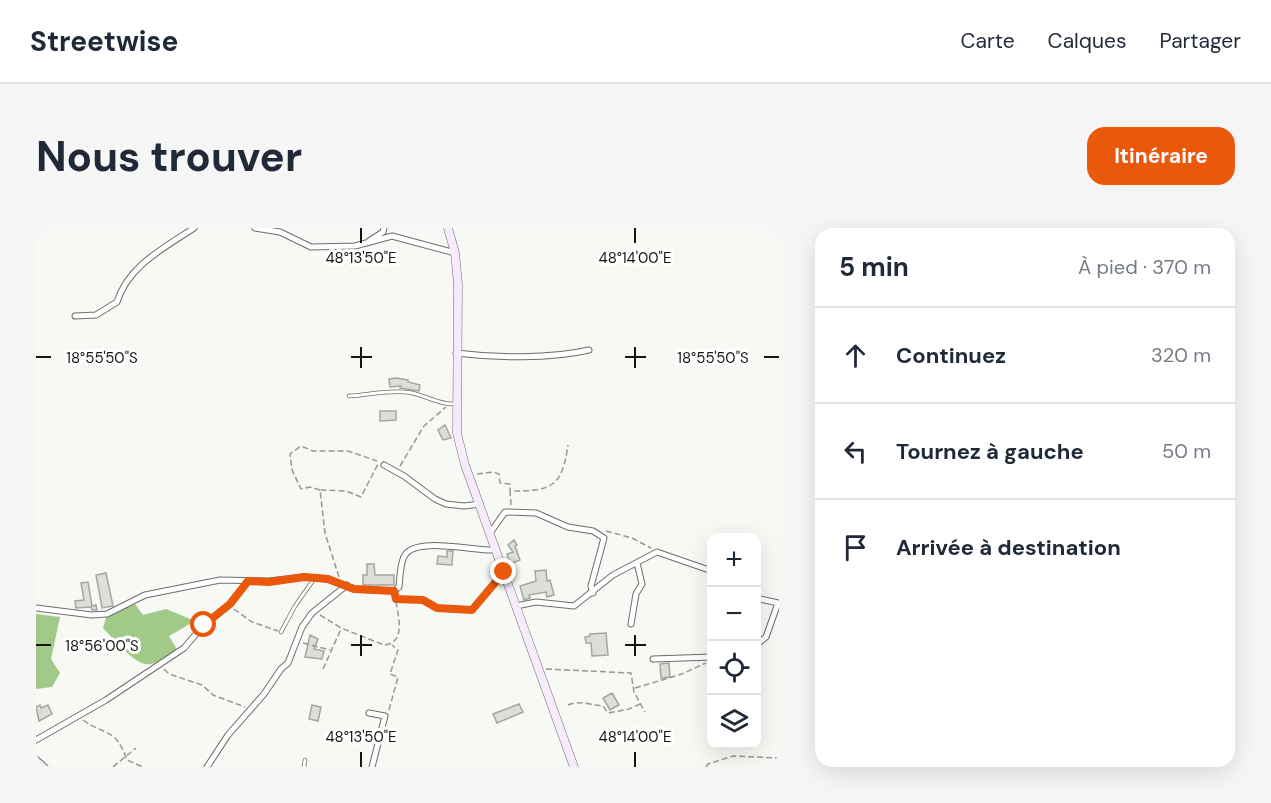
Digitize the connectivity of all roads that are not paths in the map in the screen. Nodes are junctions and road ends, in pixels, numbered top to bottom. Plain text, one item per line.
1 (194, 228) edge
2 (255, 228) edge
3 (384, 228) edge
4 (448, 228) edge
5 (365, 243) junction
6 (455, 252) junction
7 (75, 316) dead end
8 (589, 350) dead end
9 (456, 353) junction
10 (348, 396) dead end
11 (452, 404) junction
12 (384, 465) road end
13 (480, 504) junction
14 (490, 533) junction
15 (496, 550) junction
16 (637, 563) junction
17 (707, 570) edge
18 (315, 578) junction
19 (248, 581) junction
20 (344, 584) junction
21 (593, 593) junction
22 (761, 599) edge
23 (516, 606) junction
24 (36, 608) edge
25 (631, 624) dead end
26 (281, 632) dead end
27 (761, 641) edge
28 (653, 659) dead end
29 (707, 659) edge
30 (369, 713) dead end
31 (36, 740) edge
32 (36, 759) edge
33 (305, 760) dead end
34 (45, 767) edge
35 (207, 767) edge
36 (304, 767) edge
37 (372, 767) edge
38 (574, 767) edge

1 - 7 street
2 - 5 street
3 - 5 street
4 - 6 main road
5 - 6 street
6 - 9 main road
8 - 9 street
9 - 11 main road
10 - 11 lane
11 - 13 main road
12 - 13 street
13 - 14 main road
14 - 15 main road
14 - 21 street
15 - 20 street
15 - 23 main road
16 - 17 street
16 - 21 street
16 - 25 street
18 - 19 street
18 - 20 street
18 - 26 lane
19 - 24 street
19 - 31 street
20 - 35 street
21 - 23 street
22 - 27 street
23 - 38 main road
28 - 29 street
30 - 37 street
32 - 34 street
33 - 36 lane

